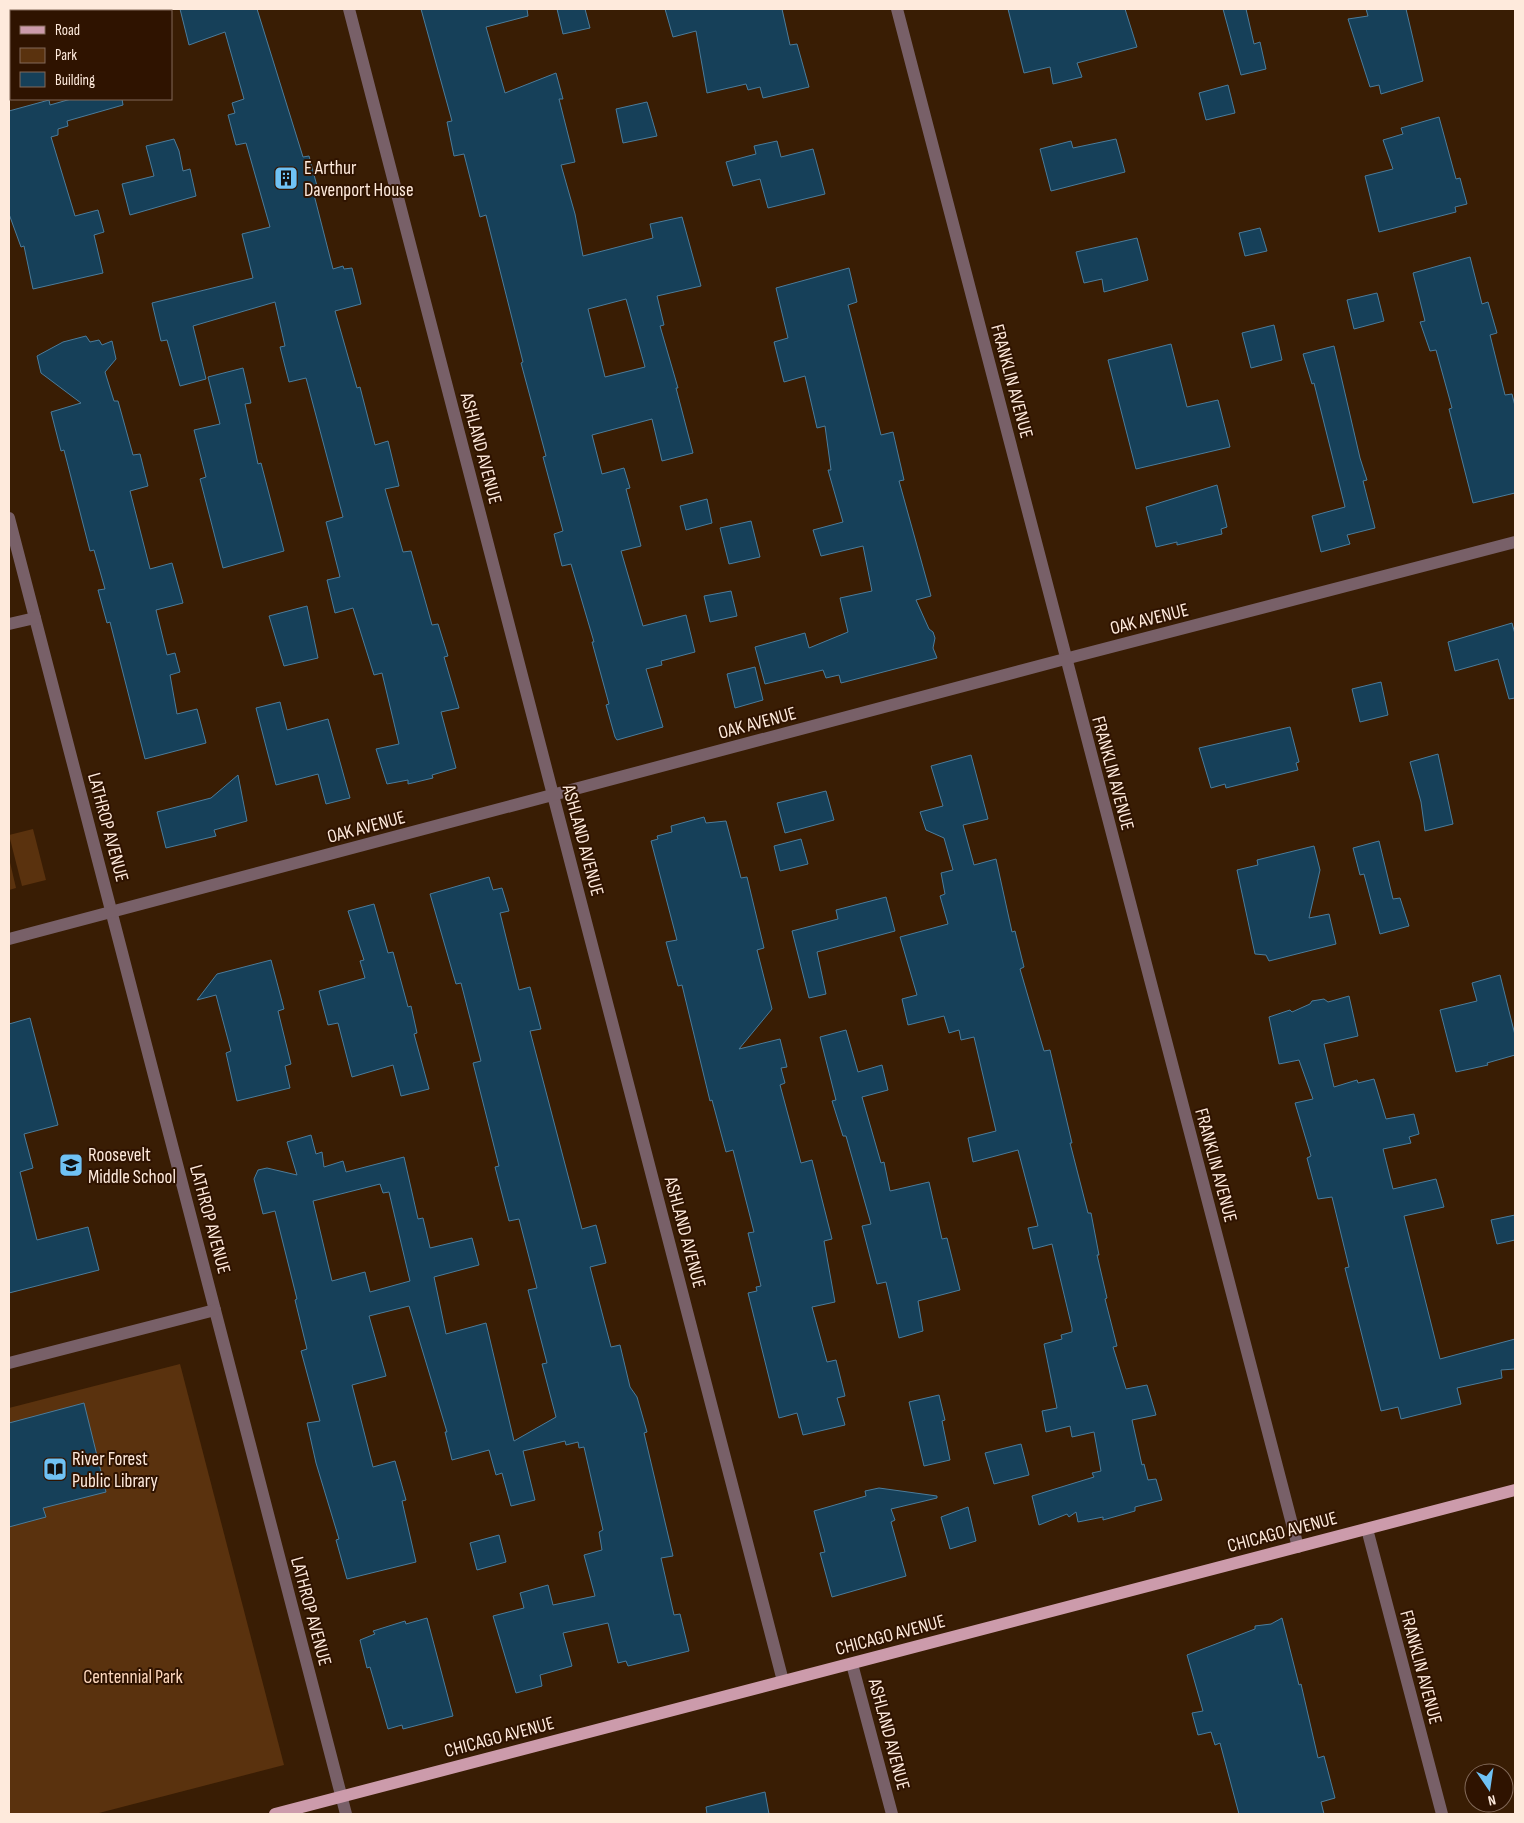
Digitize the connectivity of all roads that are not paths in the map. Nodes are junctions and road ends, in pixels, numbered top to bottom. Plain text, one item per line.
1 (348, 9) edge
2 (897, 9) edge
3 (9, 518) edge
4 (1515, 542) edge
5 (35, 618) junction
6 (9, 624) edge
7 (1065, 658) junction
8 (553, 796) junction
9 (111, 912) junction
10 (9, 939) edge
11 (215, 1310) junction
12 (9, 1363) edge
13 (1515, 1490) edge
14 (1367, 1529) junction
15 (1298, 1547) junction
16 (852, 1664) junction
17 (783, 1681) junction
18 (341, 1797) junction
19 (275, 1814) edge
20 (346, 1814) edge
21 (892, 1814) edge
22 (1442, 1814) edge

1 - 8 street, ASHLAND AVENUE
2 - 7 street, FRANKLIN AVENUE
3 - 5 street, LATHROP AVENUE
4 - 7 street, OAK AVENUE
5 - 6 street
5 - 9 street, LATHROP AVENUE
7 - 8 street, OAK AVENUE
7 - 15 street, FRANKLIN AVENUE
8 - 9 street, OAK AVENUE
8 - 17 street, ASHLAND AVENUE
9 - 10 street, OAK AVENUE
9 - 11 street, LATHROP AVENUE
11 - 12 street
11 - 18 street, LATHROP AVENUE
13 - 14 main road, CHICAGO AVENUE
14 - 15 main road, CHICAGO AVENUE
14 - 22 street, FRANKLIN AVENUE
15 - 16 main road, CHICAGO AVENUE
16 - 17 main road, CHICAGO AVENUE
16 - 21 street, ASHLAND AVENUE
17 - 18 main road, CHICAGO AVENUE
18 - 19 main road, CHICAGO AVENUE
18 - 20 street, LATHROP AVENUE

